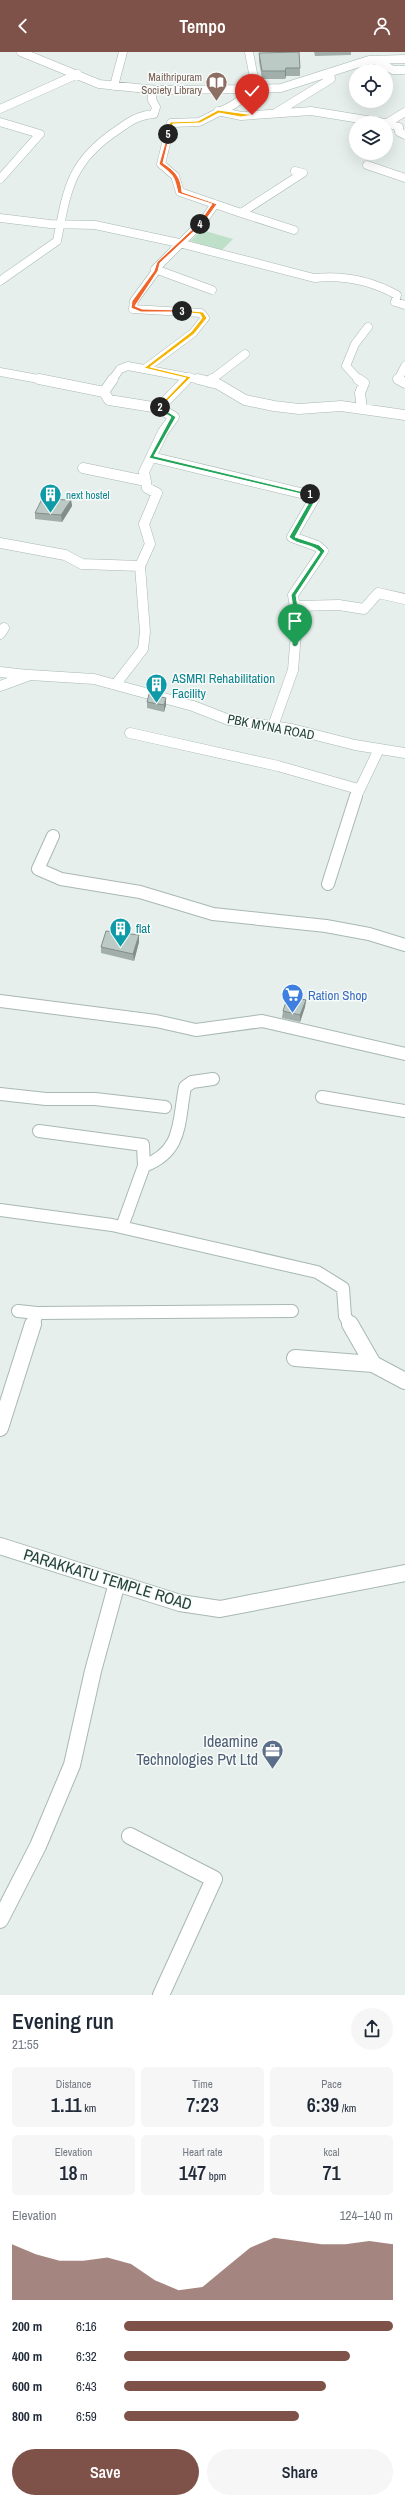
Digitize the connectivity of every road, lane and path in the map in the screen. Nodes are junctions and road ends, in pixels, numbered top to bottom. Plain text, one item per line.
1 (21, 52) edge
2 (123, 52) edge
3 (249, 52) edge
4 (368, 52) edge
5 (405, 59) edge
6 (371, 60) junction
7 (405, 70) edge
8 (330, 73) junction
9 (78, 74) junction
10 (114, 86) junction
11 (256, 89) junction
12 (152, 90) junction
13 (0, 109) edge
14 (218, 111) junction
15 (405, 112) edge
16 (273, 114) junction
17 (349, 117) edge
18 (393, 119) edge
19 (0, 122) edge
20 (393, 125) edge
21 (405, 135) edge
22 (367, 165) dead end
23 (295, 170) dead end
24 (1, 178) edge
25 (405, 178) edge
26 (215, 204) junction
27 (241, 213) junction
28 (0, 218) edge
29 (62, 225) junction
30 (294, 230) dead end
31 (179, 243) junction
32 (156, 271) junction
33 (1, 279) edge
34 (13, 280) dead end
35 (212, 290) dead end
36 (405, 305) edge
37 (368, 326) dead end
38 (245, 354) dead end
39 (405, 366) edge
40 (146, 368) junction
41 (0, 372) edge
42 (189, 377) junction
43 (208, 382) junction
44 (405, 383) edge
45 (104, 392) junction
46 (159, 408) junction
47 (362, 409) junction
48 (405, 415) edge
49 (151, 457) junction
50 (83, 468) dead end
51 (146, 480) junction
52 (0, 543) edge
53 (140, 566) junction
54 (405, 599) edge
55 (295, 606) junction
56 (0, 672) edge
57 (30, 675) junction
58 (116, 684) junction
59 (0, 686) edge
60 (273, 726) junction
61 (130, 733) dead end
62 (379, 749) junction
63 (405, 753) edge
64 (358, 790) junction
65 (54, 836) dead end
66 (328, 884) dead end
67 (405, 945) edge
68 (0, 1001) edge
69 (405, 1054) edge
70 (213, 1079) dead end
71 (0, 1094) edge
72 (322, 1097) dead end
73 (165, 1107) dead end
74 (405, 1111) edge
75 (39, 1130) dead end
76 (144, 1166) junction
77 (0, 1210) edge
78 (122, 1227) junction
79 (18, 1311) dead end
80 (292, 1312) dead end
81 (37, 1313) junction
82 (295, 1358) dead end
83 (373, 1364) junction
84 (405, 1381) edge
85 (0, 1428) edge
86 (0, 1546) edge
87 (405, 1572) edge
88 (117, 1583) junction
89 (130, 1836) dead end
90 (0, 1920) edge
91 (161, 1995) edge

1 - 9 street
2 - 10 street
3 - 11 street
4 - 6 street
5 - 6 street
6 - 7 street
6 - 8 street
8 - 11 street
8 - 16 street
9 - 10 street
9 - 13 street
10 - 12 street
11 - 12 street
11 - 14 street
12 - 29 street
14 - 16 street
14 - 26 street
15 - 18 street
16 - 17 street
19 - 24 street
20 - 21 street
22 - 25 street
23 - 27 street
26 - 27 street
26 - 31 street
27 - 30 street
28 - 29 street
29 - 31 street
29 - 33 street
31 - 32 street
31 - 36 street
32 - 35 street
32 - 40 street
33 - 34 street
37 - 47 street
38 - 43 street
39 - 44 street
40 - 42 street
40 - 45 street
41 - 45 street
42 - 43 street
42 - 46 street
43 - 47 street
45 - 46 street
46 - 49 street
47 - 48 street
49 - 51 street
49 - 55 street
50 - 51 street
51 - 53 street
52 - 53 street
53 - 58 street
54 - 55 street
55 - 60 street
56 - 57 street
57 - 58 street, PBK MYNA ROAD
57 - 59 street, PBK MYNA ROAD
58 - 60 street, PBK MYNA ROAD
60 - 62 street, PBK MYNA ROAD
61 - 64 street
62 - 63 street, PBK MYNA ROAD
62 - 64 street
64 - 66 street
65 - 67 street
68 - 69 street
70 - 76 street
71 - 73 street
72 - 74 street
75 - 76 street
76 - 78 street
77 - 78 street
78 - 83 street
79 - 81 street
80 - 81 street
81 - 85 street
82 - 83 street
83 - 84 street
86 - 88 street, PARAKKATU TEMPLE ROAD
87 - 88 street, PARAKKATU TEMPLE ROAD
88 - 90 street
89 - 91 street

